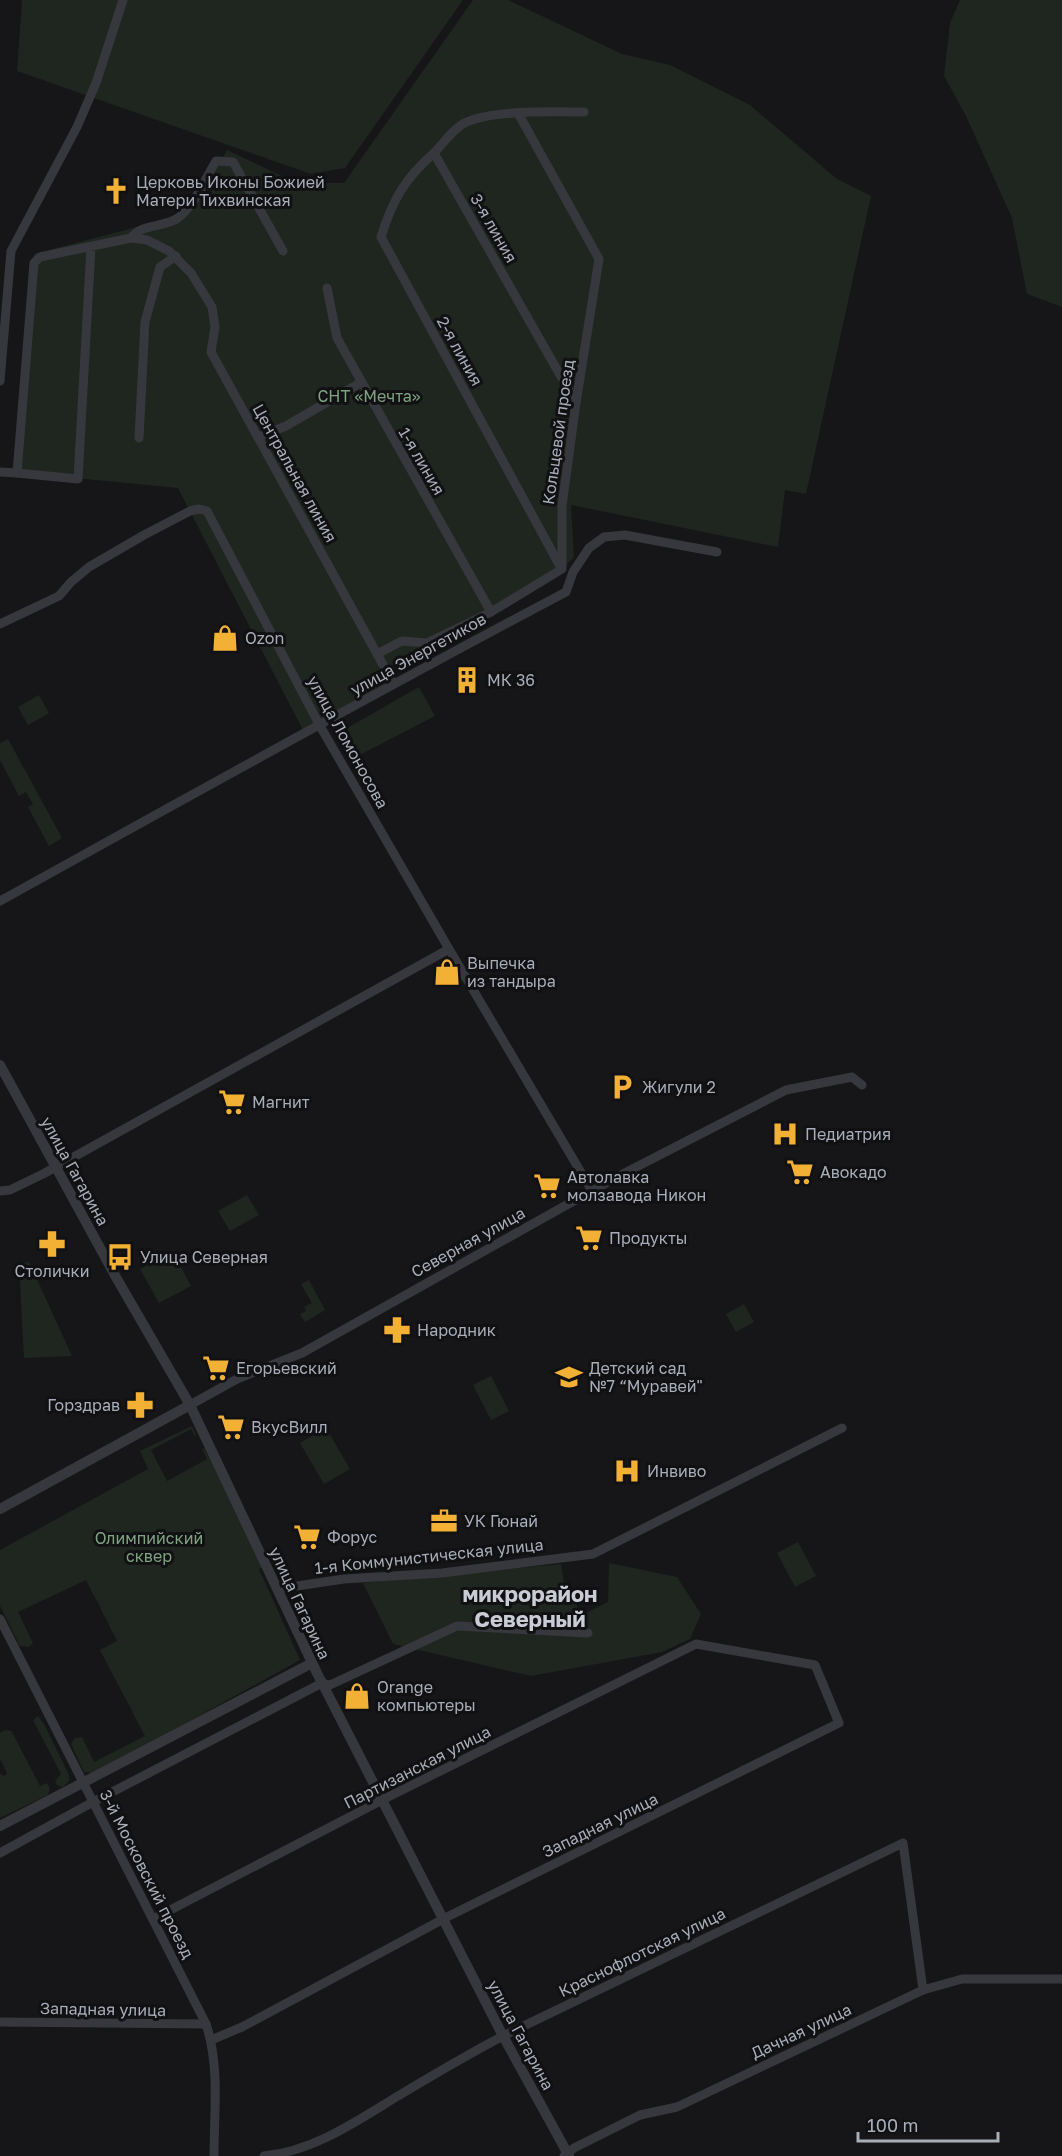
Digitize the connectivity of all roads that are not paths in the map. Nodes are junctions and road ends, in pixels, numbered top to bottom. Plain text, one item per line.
1 (123, 0) edge
2 (584, 112) dead end
3 (518, 113) junction
4 (434, 153) junction
5 (131, 238) junction
6 (91, 247) junction
7 (283, 251) dead end
8 (176, 256) junction
9 (327, 288) dead end
10 (0, 381) edge
11 (360, 383) junction
12 (576, 403) junction
13 (258, 437) junction
14 (139, 438) dead end
15 (0, 472) edge
16 (17, 473) junction
17 (717, 552) dead end
18 (562, 569) junction
19 (491, 612) junction
20 (0, 624) edge
21 (377, 654) junction
22 (393, 683) junction
23 (321, 726) junction
24 (0, 902) edge
25 (449, 949) junction
26 (0, 1065) edge
27 (862, 1085) dead end
28 (56, 1167) junction
29 (0, 1191) edge
30 (592, 1191) junction
31 (190, 1405) junction
32 (842, 1428) dead end
33 (0, 1509) edge
34 (277, 1588) junction
35 (0, 1619) edge
36 (588, 1633) dead end
37 (696, 1644) joint
38 (312, 1663) junction
39 (322, 1683) junction
40 (84, 1783) junction
41 (382, 1800) junction
42 (93, 1802) junction
43 (0, 1826) edge
44 (0, 1853) edge
45 (153, 1919) junction
46 (443, 1920) junction
47 (1062, 1979) edge
48 (923, 1990) junction
49 (0, 2022) edge
50 (206, 2024) junction
51 (503, 2036) junction
52 (211, 2040) junction
53 (567, 2155) edge
54 (214, 2156) edge
55 (264, 2156) edge

1 - 10 street
2 - 3 street
3 - 4 street
3 - 12 street, Кольцевой проезд
4 - 12 street, 3-я линия
4 - 18 street, 2-я линия
5 - 6 street
5 - 7 street
5 - 8 street, Центральная линия
6 - 16 street
6 - 16 street
8 - 13 street, Центральная линия
8 - 14 street
9 - 11 street, 1-я линия
11 - 13 street
11 - 19 street, 1-я линия
12 - 18 street, Кольцевой проезд
13 - 21 street, Центральная линия
15 - 16 street
17 - 22 street, улица Энергетиков
18 - 19 street
19 - 21 street
20 - 23 street, улица Ломоносова
21 - 22 street, Центральная линия
22 - 23 street, улица Энергетиков
23 - 24 street, улица Энергетиков
23 - 25 street, улица Ломоносова
25 - 28 street
25 - 30 street, улица Ломоносова
26 - 28 street, улица Гагарина
27 - 30 street, Северная улица
28 - 29 street
28 - 31 street, улица Гагарина
30 - 31 street, Северная улица
31 - 33 street
31 - 34 street, улица Гагарина
32 - 34 street, 1-я Коммунистическая улица
34 - 38 street, улица Гагарина
35 - 40 street, 3-й Московский проезд
36 - 39 street
37 - 41 street, Партизанская улица
37 - 46 street, Западная улица
38 - 39 street, улица Гагарина
38 - 40 street
39 - 41 street, улица Гагарина
39 - 42 street
40 - 42 street, 3-й Московский проезд
40 - 43 street
41 - 45 street, Партизанская улица
41 - 46 street, улица Гагарина
42 - 44 street
42 - 45 street, 3-й Московский проезд
45 - 50 street, 3-й Московский проезд
46 - 51 street, улица Гагарина
46 - 52 street, Западная улица
47 - 48 street, Дачная улица
48 - 51 street, Краснофлотская улица
48 - 53 street, Дачная улица
49 - 50 street, Западная улица
50 - 52 street, 3-й Московский проезд
51 - 53 street, улица Гагарина
51 - 55 street, Краснофлотская улица
52 - 54 street, 3-й Московский проезд

